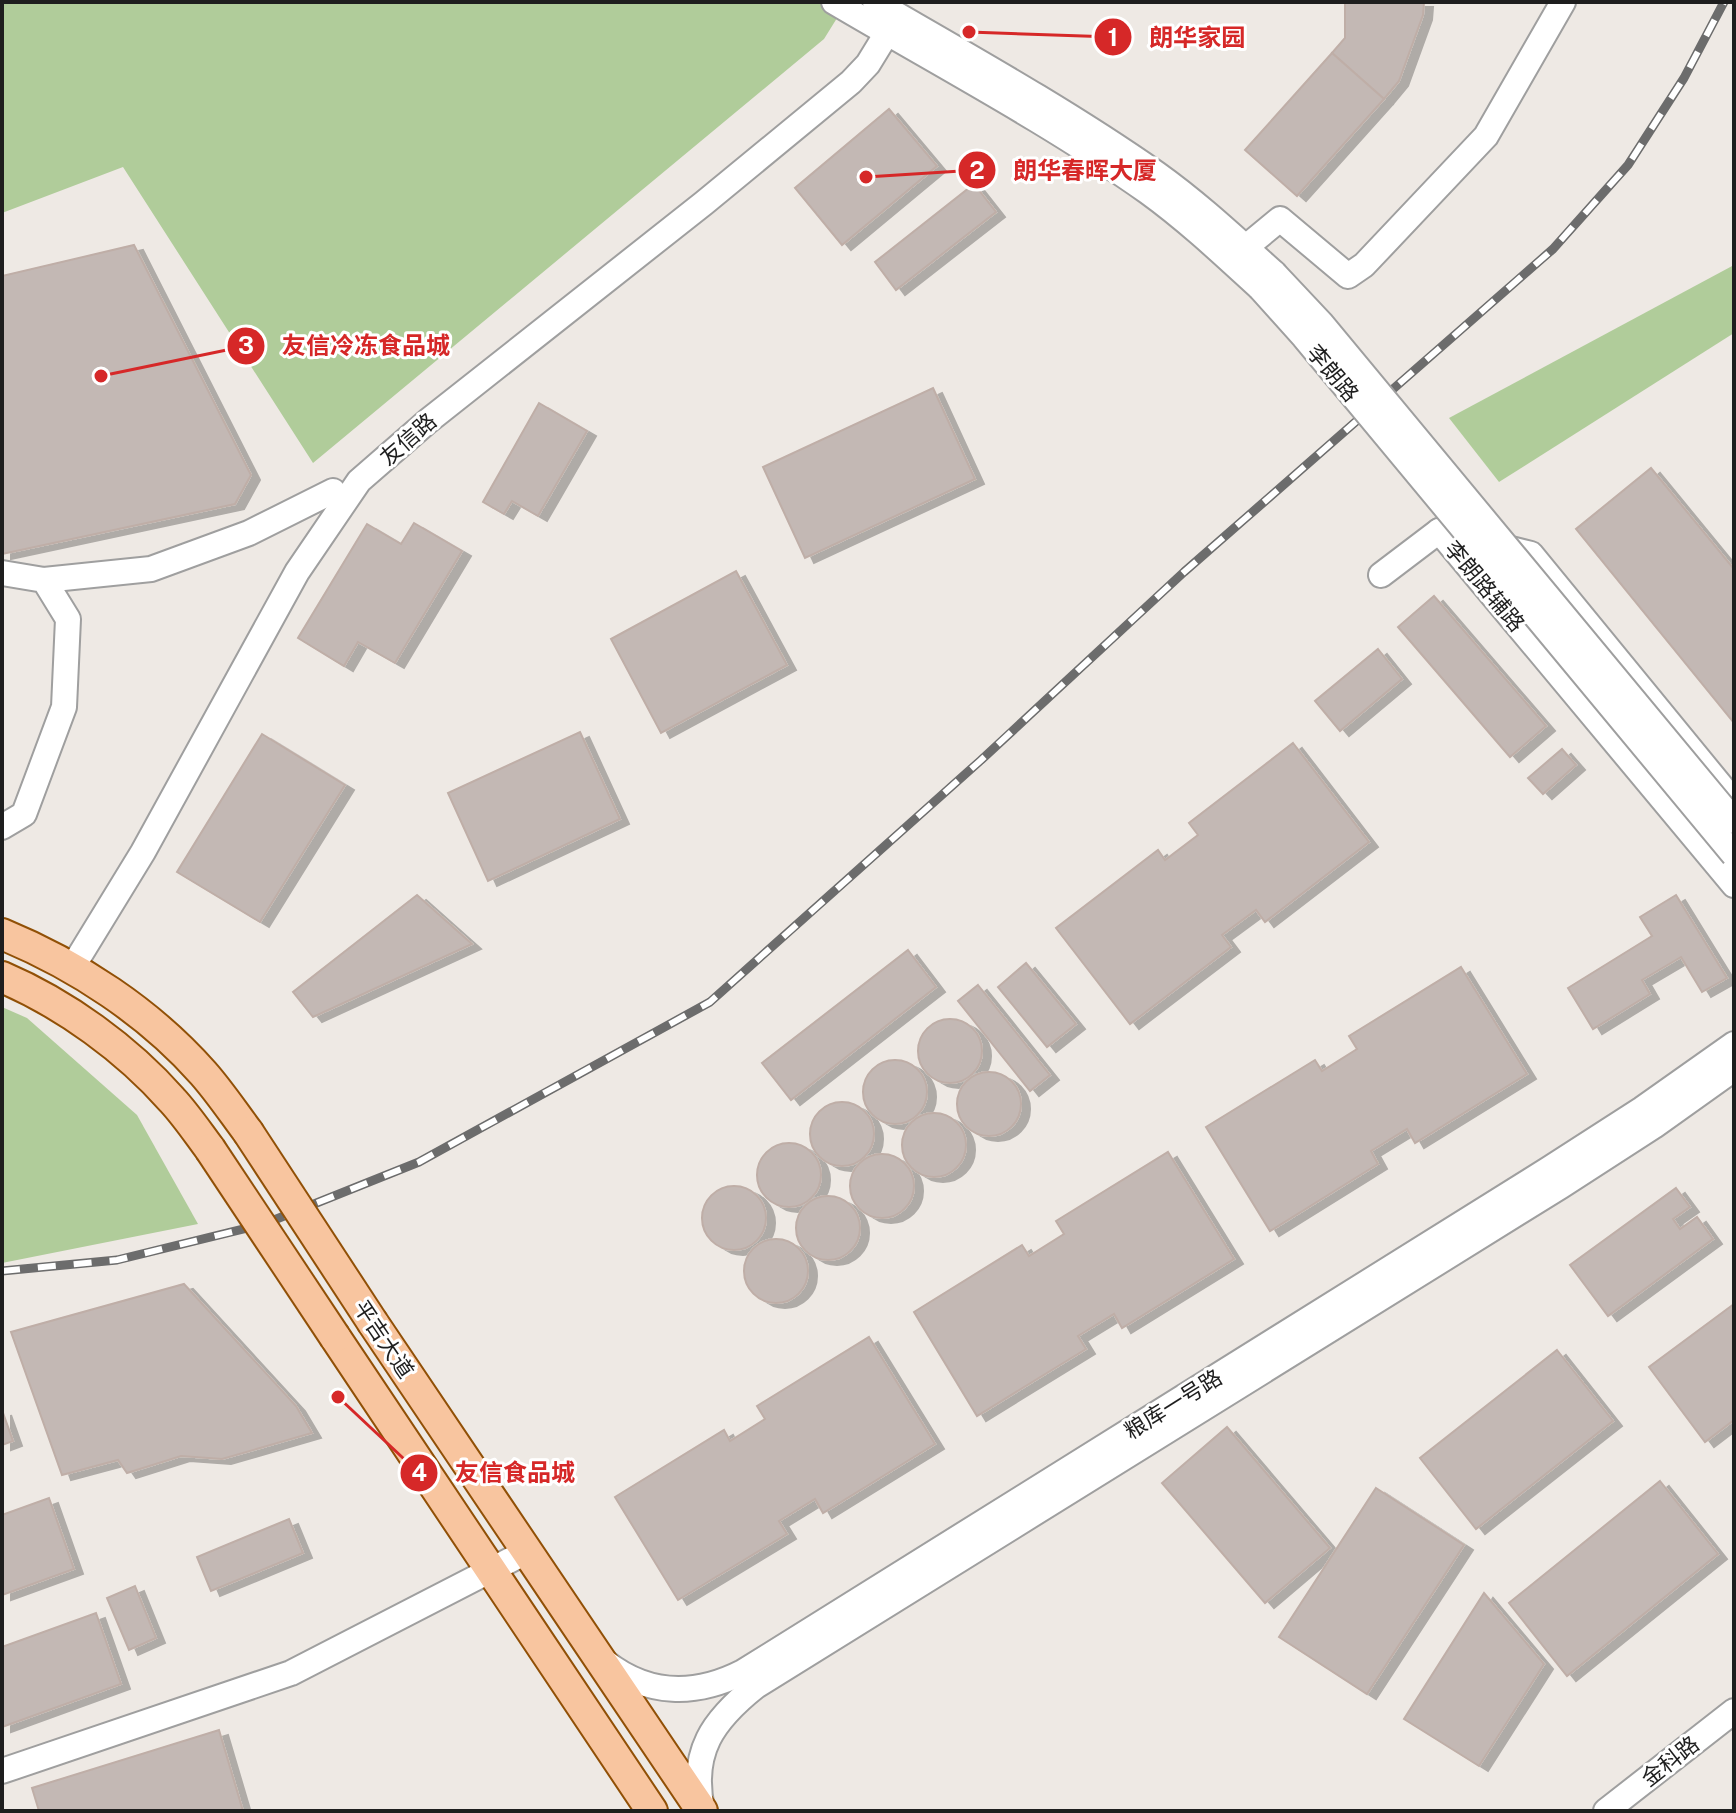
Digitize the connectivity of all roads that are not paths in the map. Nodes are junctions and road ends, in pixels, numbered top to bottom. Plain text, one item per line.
1 (834, 2) edge
2 (1563, 2) edge
3 (879, 13) edge
4 (1246, 247) junction
5 (1267, 280) junction
6 (333, 491) junction
7 (1439, 531) junction
8 (2, 573) edge
9 (1381, 575) dead end
10 (44, 580) junction
11 (1734, 802) edge
12 (1734, 821) edge
13 (2, 827) edge
14 (1734, 855) edge
15 (1734, 885) edge
16 (2, 934) edge
17 (65, 964) junction
18 (2, 977) edge
19 (1734, 1044) edge
20 (1734, 1069) edge
21 (526, 1552) junction
22 (492, 1571) junction
23 (597, 1655) junction
24 (1734, 1711) edge
25 (2, 1771) edge
26 (640, 1807) edge
27 (702, 1811) edge
28 (1606, 1811) edge

1 - 3 street, 李朗路
2 - 4 street
3 - 4 street, 李朗路
3 - 5 street, 李朗路
3 - 6 street, 友信路
3 - 17 street, 友信路
4 - 5 street, 李朗路
5 - 12 street, 李朗路, bridge
5 - 14 street, 李朗路, bridge
6 - 10 street
6 - 17 street, 友信路
7 - 9 street
7 - 11 street, 李朗路辅路
7 - 15 street, 李朗路辅路
8 - 10 street
10 - 13 street
16 - 17 main road, 平吉大道
17 - 21 main road, 平吉大道, bridge
18 - 22 main road, 平吉大道, bridge
19 - 23 street, 粮库一号路
20 - 27 street, 粮库一号路
21 - 22 street
21 - 23 main road, 平吉大道
22 - 25 street
22 - 26 main road, 平吉大道
23 - 27 main road, 平吉大道
24 - 28 street, 金科路

